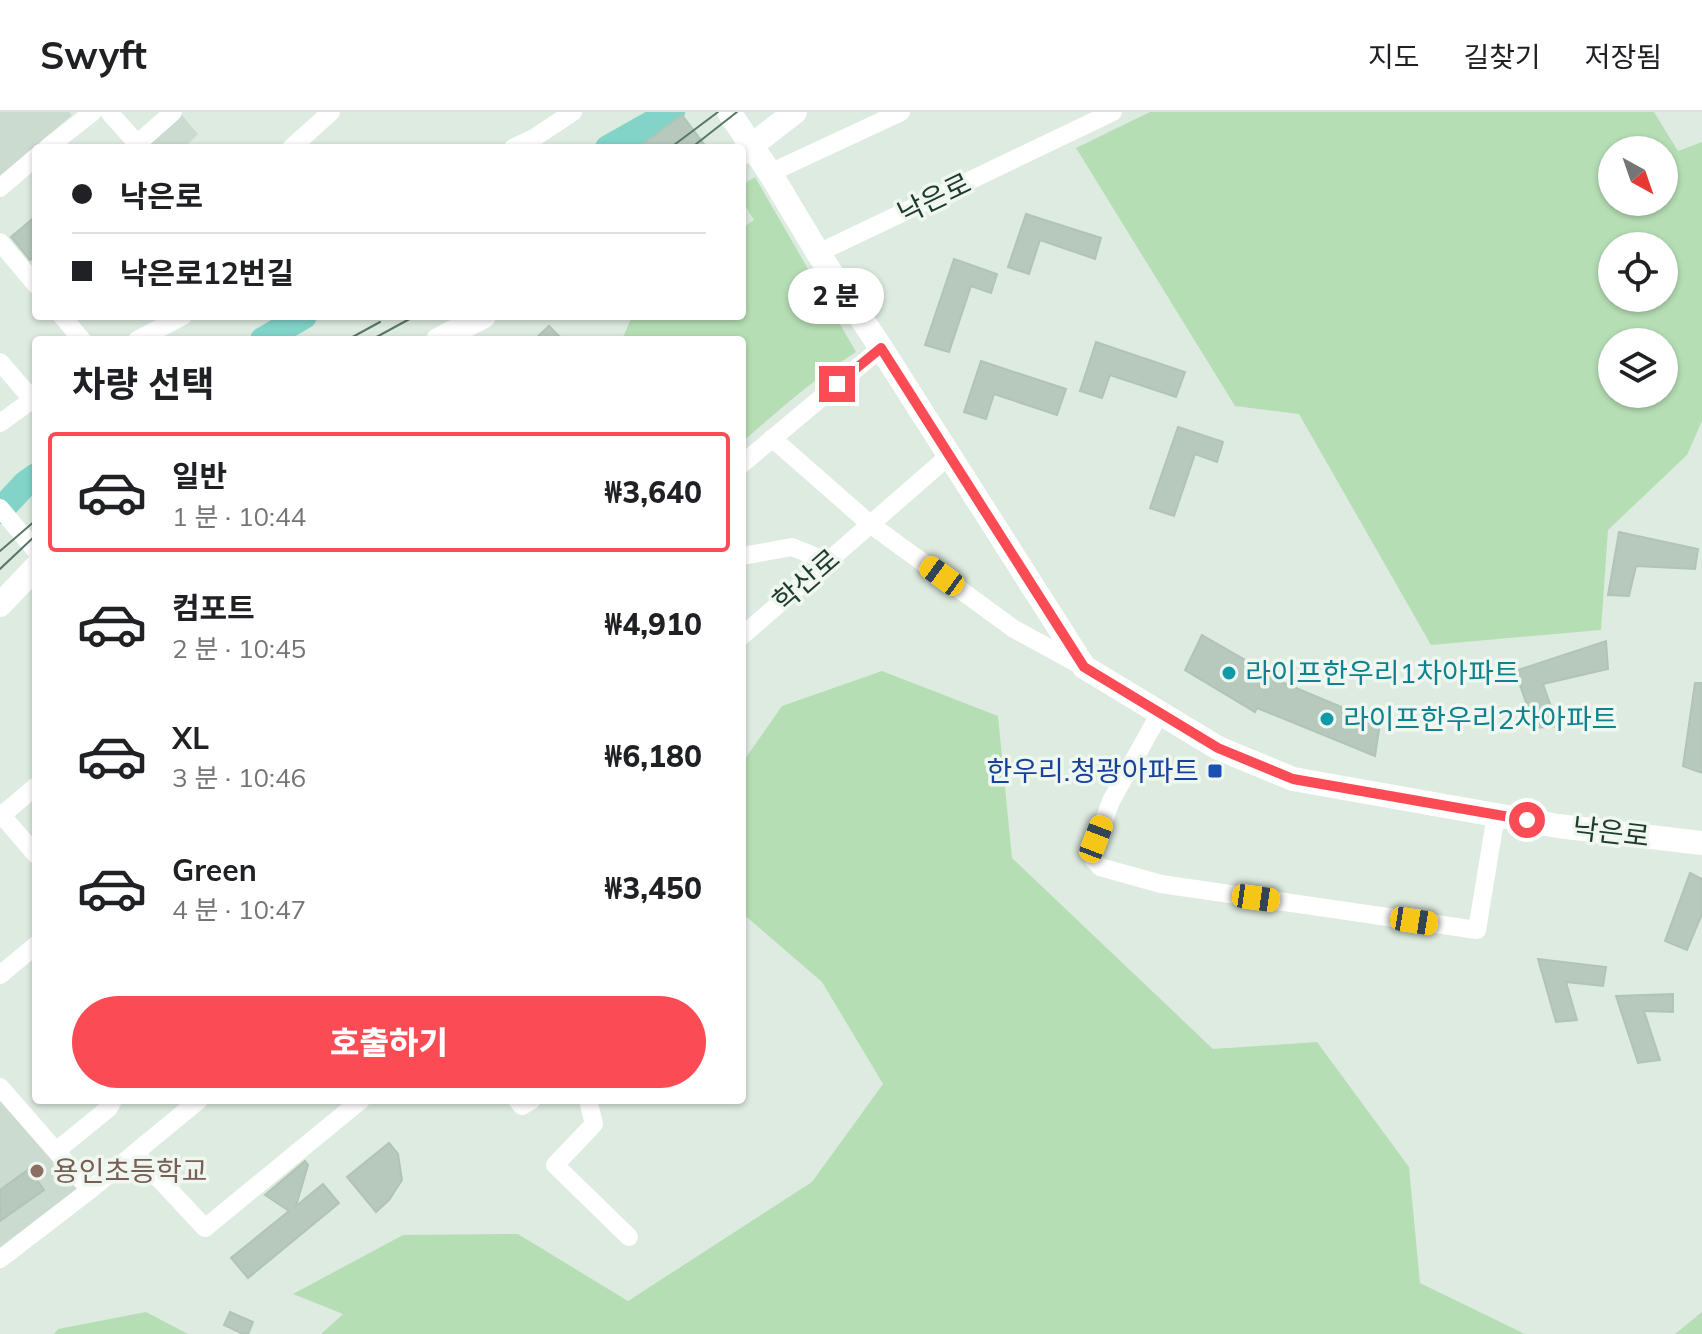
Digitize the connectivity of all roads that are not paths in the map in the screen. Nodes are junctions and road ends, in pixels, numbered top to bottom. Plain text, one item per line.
1 (93, 112) edge
2 (109, 112) edge
3 (173, 112) edge
4 (331, 112) edge
5 (573, 112) edge
6 (729, 112) edge
7 (795, 112) edge
8 (901, 112) edge
9 (1113, 112) edge
10 (52, 144) edge
11 (137, 144) edge
12 (141, 144) edge
13 (295, 144) edge
14 (521, 144) edge
15 (745, 144) edge
16 (747, 149) edge
17 (32, 160) edge
18 (770, 173) junction
19 (0, 188) edge
20 (0, 242) edge
21 (818, 253) junction
22 (32, 280) edge
23 (65, 320) edge
24 (173, 320) edge
25 (476, 320) edge
26 (79, 336) edge
27 (144, 336) edge
28 (446, 336) edge
29 (881, 348) junction
30 (0, 362) edge
31 (32, 396) edge
32 (32, 399) edge
33 (0, 423) edge
34 (772, 438) junction
35 (950, 455) junction
36 (746, 461) edge
37 (0, 508) edge
38 (870, 524) junction
39 (32, 546) edge
40 (746, 555) edge
41 (827, 561) junction
42 (32, 571) edge
43 (0, 605) edge
44 (746, 632) edge
45 (1084, 667) junction
46 (1160, 713) junction
47 (32, 789) edge
48 (1, 815) edge
49 (1496, 815) junction
50 (1702, 843) edge
51 (32, 850) edge
52 (32, 948) edge
53 (0, 975) edge
54 (0, 1087) edge
55 (111, 1104) edge
56 (194, 1104) edge
57 (356, 1104) edge
58 (589, 1104) edge
59 (56, 1151) junction
60 (135, 1153) junction
61 (90, 1190) junction
62 (629, 1237) dead end
63 (0, 1259) edge

1 - 10 street
2 - 11 street
3 - 12 street
4 - 13 street
5 - 14 street
6 - 15 main road, 낙은로
7 - 16 main road
8 - 18 street
9 - 21 street, 낙은로
16 - 18 main road, 낙은로
17 - 19 street
18 - 21 main road, 낙은로
20 - 22 street
21 - 29 main road, 낙은로
23 - 26 street
24 - 27 street
25 - 28 main road
29 - 34 street
29 - 35 main road, 낙은로
30 - 31 street
32 - 33 street
34 - 36 street
34 - 38 street
35 - 38 street, 학산로
35 - 45 main road, 낙은로
37 - 39 street
38 - 41 street, 학산로
38 - 45 street
40 - 41 street
41 - 44 street, 학산로
42 - 43 main road
45 - 46 main road, 낙은로
46 - 49 main road, 낙은로
46 - 49 street
47 - 48 street
48 - 51 street
49 - 50 main road, 낙은로
52 - 53 street
54 - 59 street
55 - 59 street
56 - 60 street
57 - 60 street
58 - 62 street
59 - 61 street
60 - 61 street
61 - 63 street

